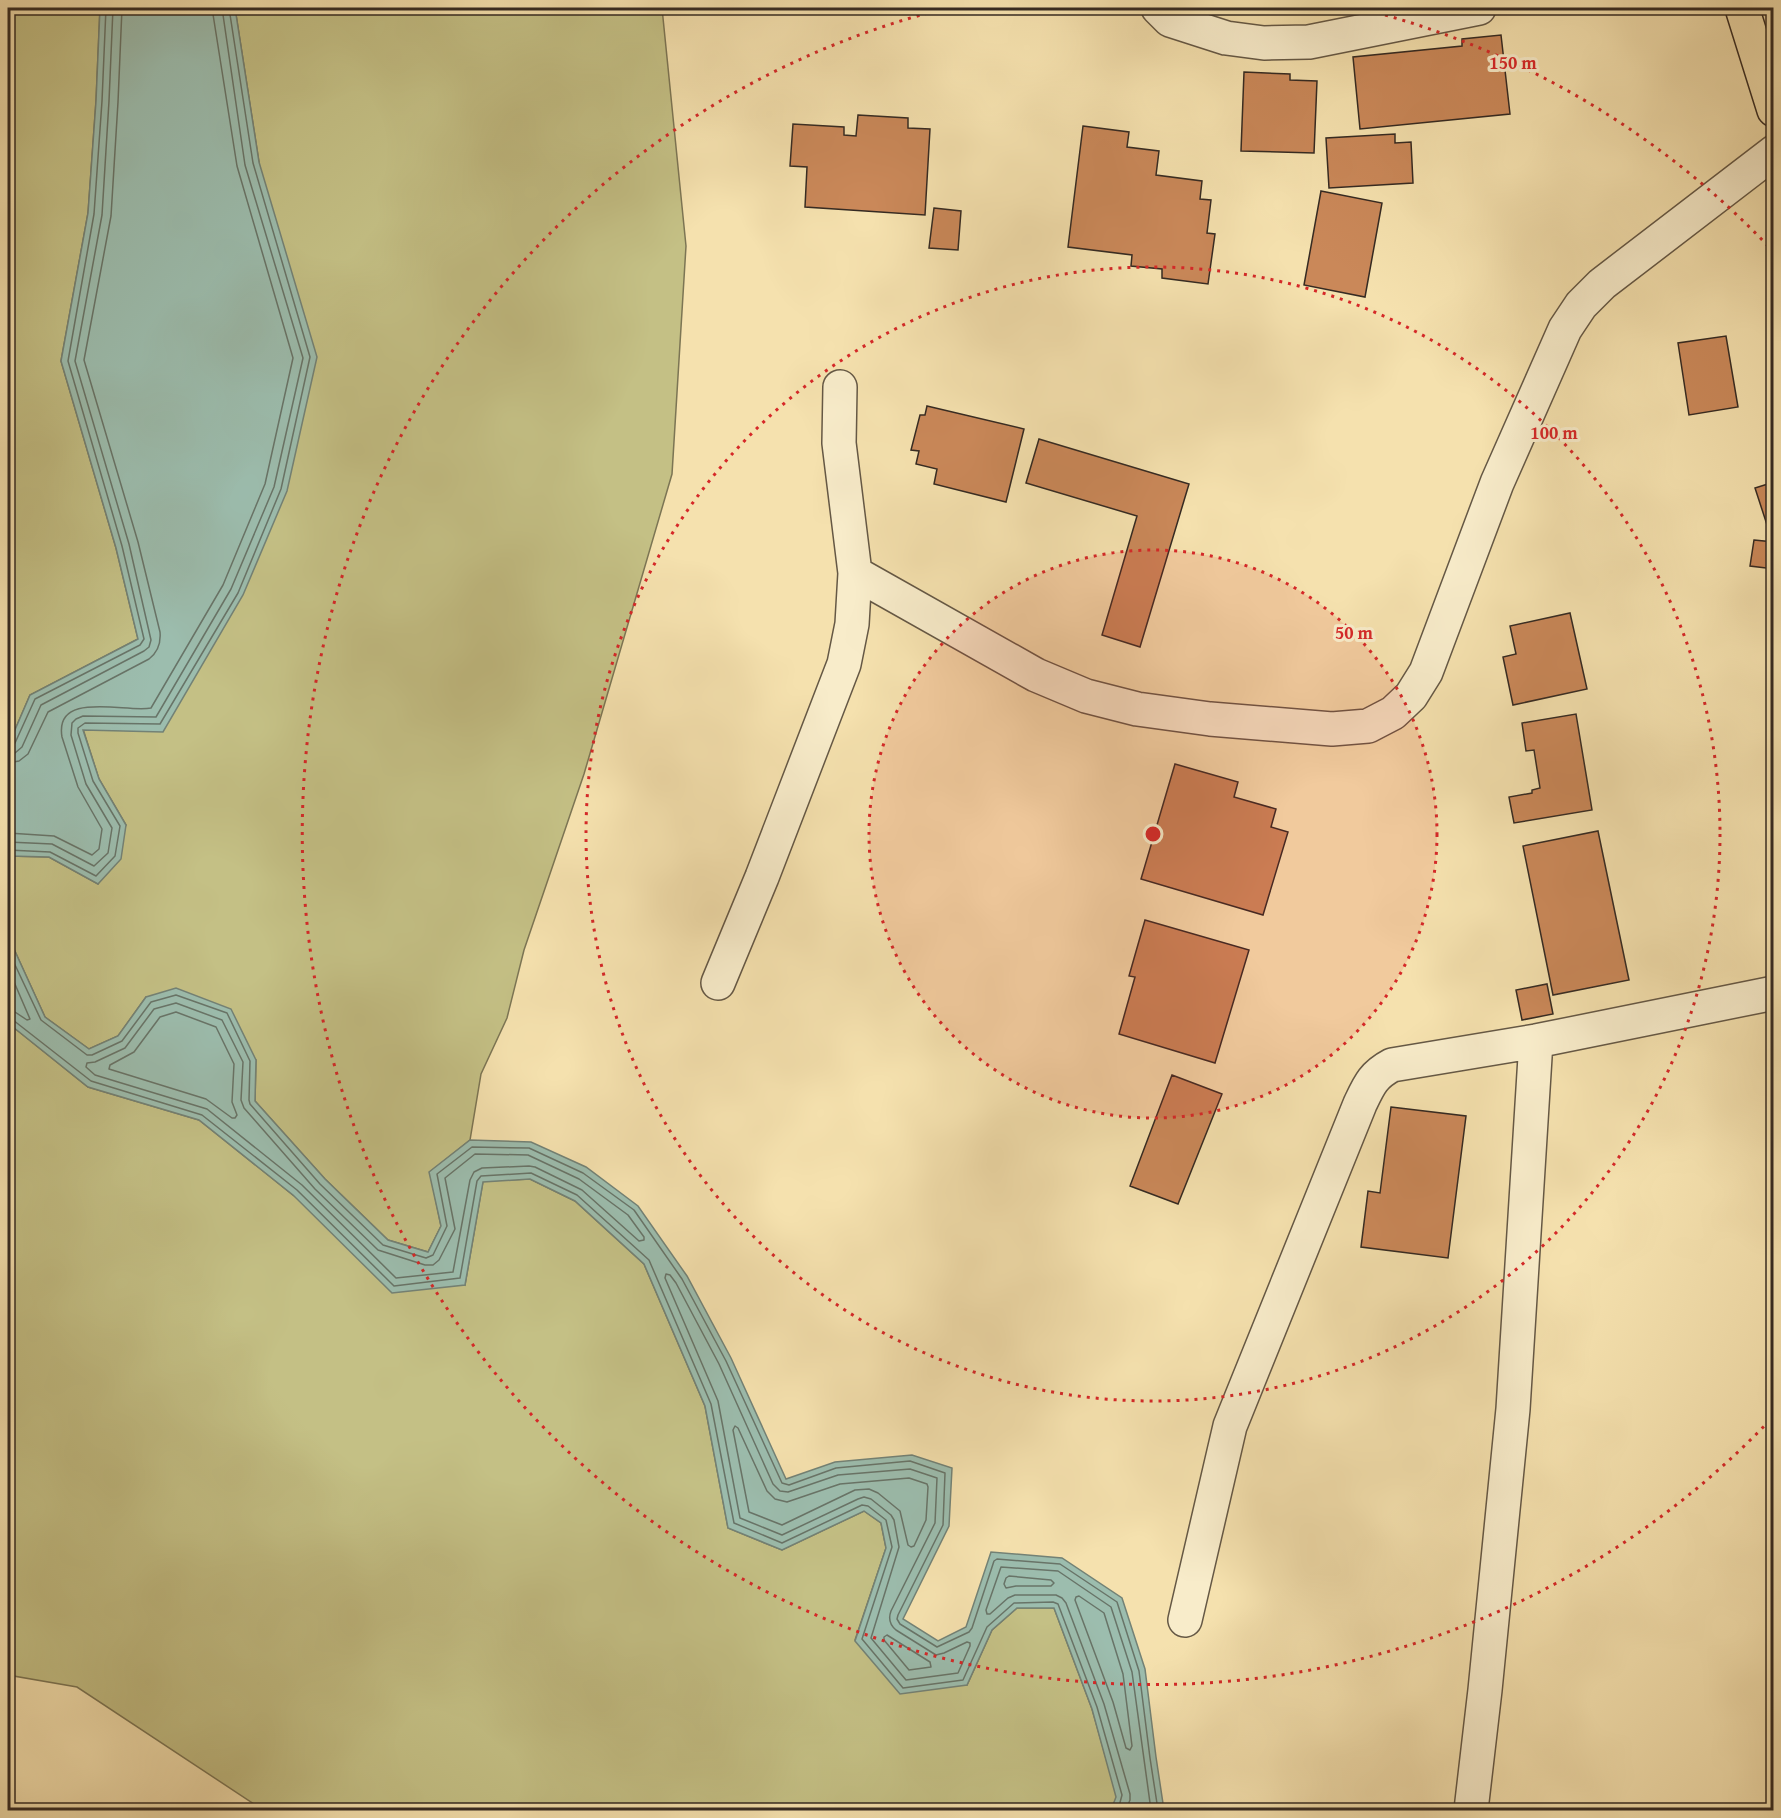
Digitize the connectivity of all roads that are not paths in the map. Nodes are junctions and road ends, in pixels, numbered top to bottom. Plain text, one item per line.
1 (1158, 8) edge
2 (1479, 8) edge
3 (1742, 8) edge
4 (1773, 110) edge
5 (1773, 152) edge
6 (840, 387) dead end
7 (855, 573) junction
8 (718, 983) dead end
9 (1773, 993) edge
10 (1536, 1041) junction
11 (1185, 1620) dead end
12 (1471, 1810) edge

1 - 2 street
3 - 4 main road
5 - 7 street
6 - 7 street
7 - 8 street
9 - 10 street
10 - 11 street
10 - 12 street

